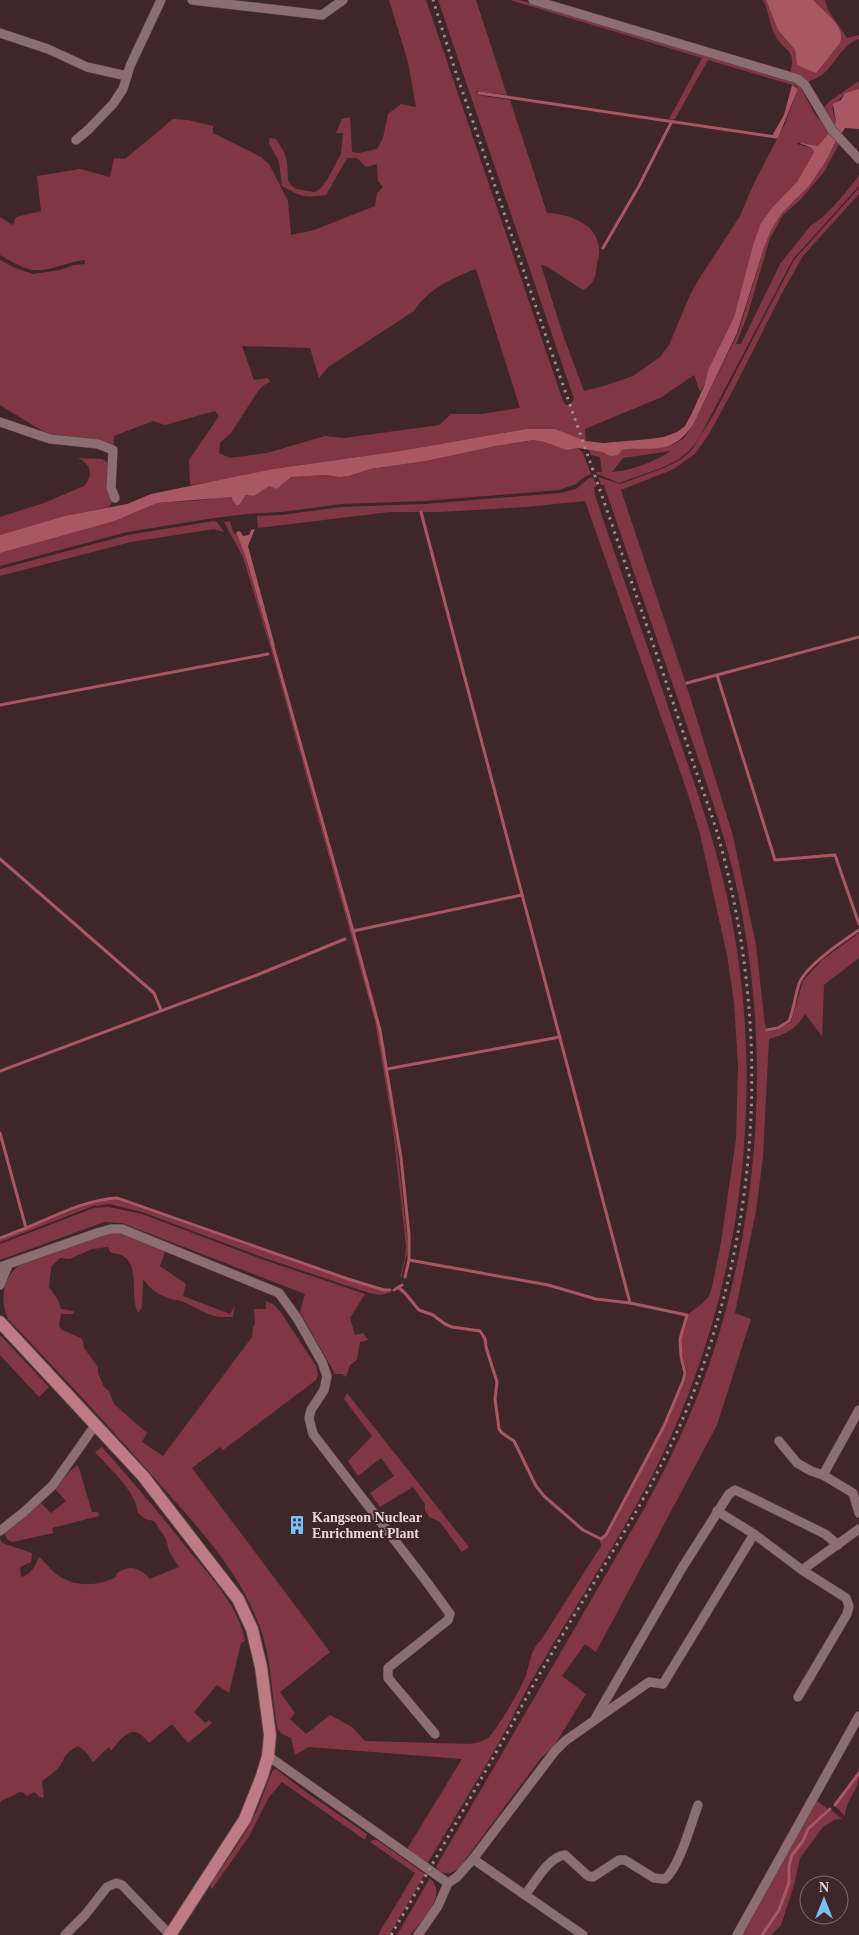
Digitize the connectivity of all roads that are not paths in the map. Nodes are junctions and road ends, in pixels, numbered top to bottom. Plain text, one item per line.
1 (161, 0) edge
2 (192, 0) edge
3 (343, 0) edge
4 (533, 0) edge
5 (0, 33) edge
6 (127, 76) junction
7 (76, 140) dead end
8 (859, 159) edge
9 (0, 422) edge
10 (115, 498) dead end
11 (4, 1266) edge
12 (0, 1284) edge
13 (0, 1322) edge
14 (859, 1410) edge
15 (96, 1424) junction
16 (780, 1441) dead end
17 (823, 1475) junction
18 (717, 1511) junction
19 (859, 1513) edge
20 (859, 1529) edge
21 (0, 1531) edge
22 (754, 1534) junction
23 (838, 1545) junction
24 (802, 1570) junction
25 (798, 1698) dead end
26 (859, 1716) edge
27 (594, 1721) junction
28 (436, 1734) dead end
29 (268, 1756) junction
30 (698, 1805) dead end
31 (473, 1859) junction
32 (448, 1883) junction
33 (525, 1895) junction
34 (64, 1935) edge
35 (170, 1935) edge
36 (418, 1935) edge
37 (583, 1935) edge
38 (737, 1935) edge

1 - 6 street
2 - 3 street
4 - 8 street
5 - 6 street
6 - 7 street
9 - 10 street
11 - 12 street
11 - 28 street
13 - 15 main road
14 - 17 street
15 - 21 street
15 - 29 main road
16 - 17 street
17 - 19 street
18 - 22 street
18 - 23 street
18 - 27 street
20 - 23 street
22 - 24 street
22 - 27 street
23 - 24 street
24 - 25 street
26 - 38 street
27 - 31 street
29 - 32 street
29 - 35 main road
30 - 33 street
31 - 32 street
31 - 33 street
32 - 36 street
33 - 37 street
34 - 35 street

